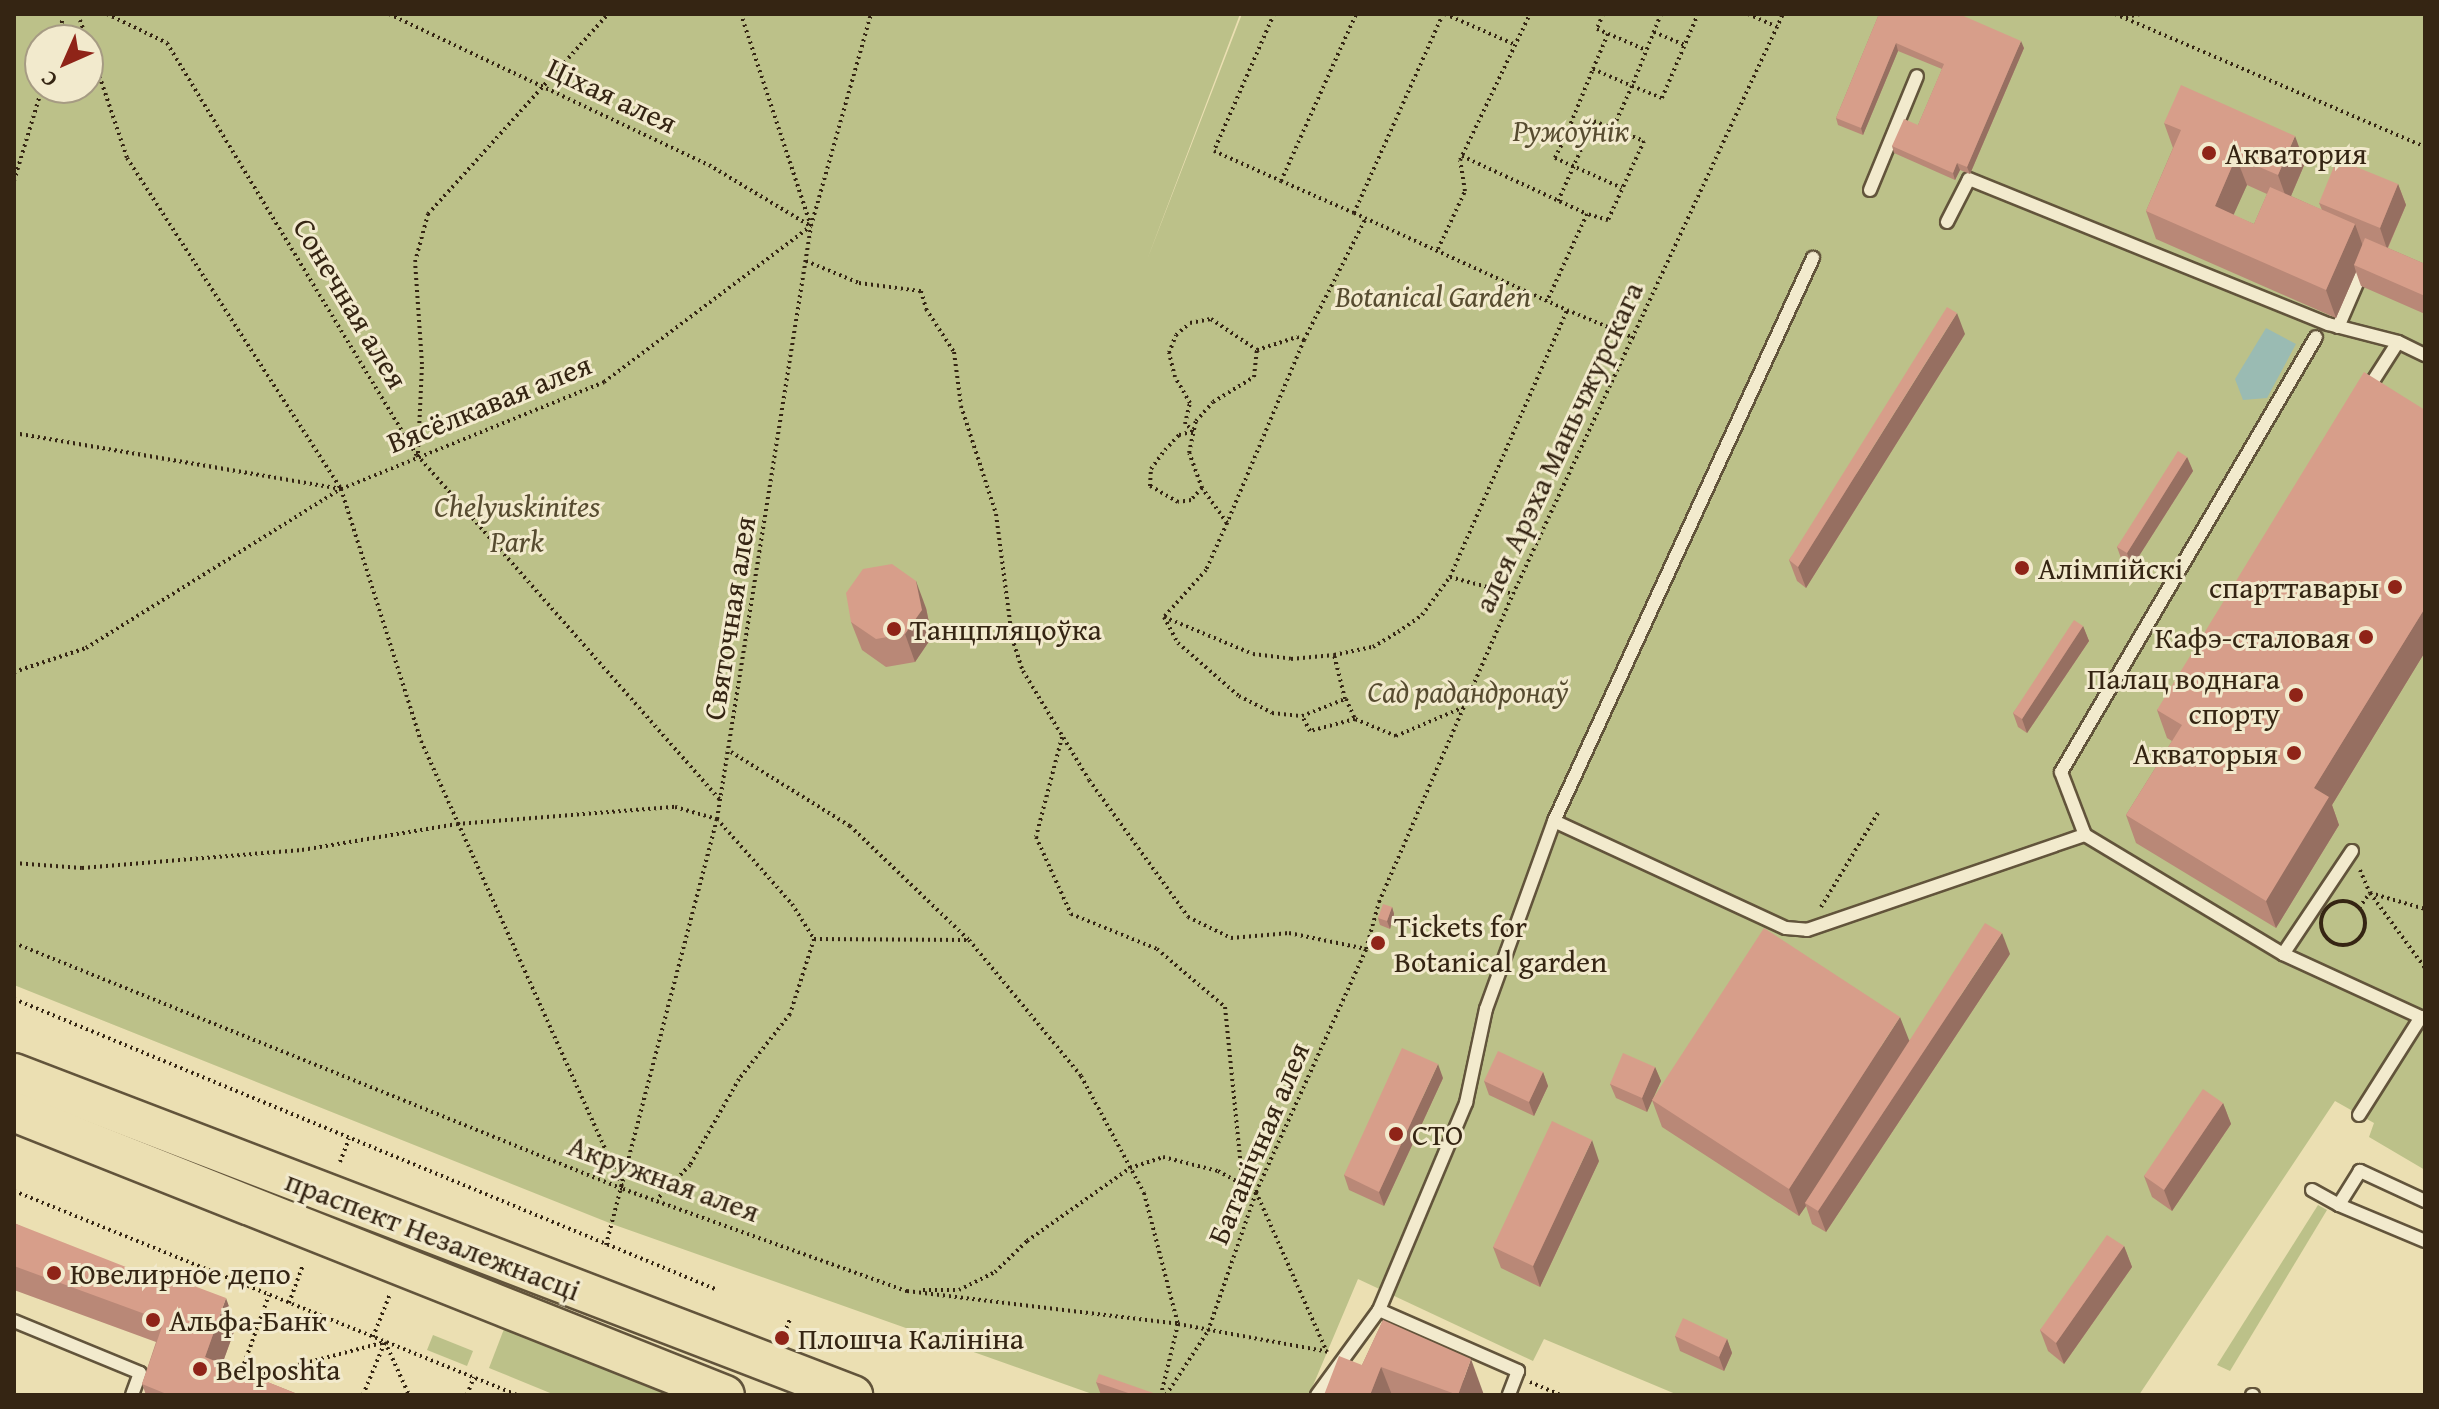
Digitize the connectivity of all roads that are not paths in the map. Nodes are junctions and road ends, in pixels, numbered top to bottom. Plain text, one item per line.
1 (1917, 76) dead end
2 (1870, 190) dead end
3 (1947, 222) dead end
4 (2371, 251) edge
5 (1813, 258) dead end
6 (2338, 327) junction
7 (2316, 337) dead end
8 (2398, 342) junction
9 (2425, 355) edge
10 (2356, 407) edge
11 (1554, 821) junction
12 (2085, 835) junction
13 (2352, 851) road end
14 (2283, 954) junction
15 (2423, 1018) edge
16 (14, 1073) edge
17 (14, 1112) edge
18 (2359, 1115) dead end
19 (2312, 1190) dead end
20 (2425, 1201) edge
21 (2339, 1205) junction
22 (2425, 1241) edge
23 (1379, 1310) junction
24 (14, 1321) edge
25 (132, 1395) edge
26 (725, 1395) edge
27 (853, 1395) edge
28 (1317, 1395) edge
29 (1509, 1395) edge

1 - 2 lane
3 - 6 lane
4 - 6 lane
5 - 11 lane
6 - 8 lane
7 - 12 lane
8 - 9 lane
8 - 10 lane
11 - 12 lane
11 - 23 lane
12 - 14 lane
13 - 14 lane
14 - 15 lane
15 - 18 lane
16 - 27 main road, праспект Незалежнасці
17 - 26 main road, праспект Незалежнасці
19 - 21 lane
20 - 21 lane
21 - 22 lane
23 - 28 lane
23 - 29 lane
24 - 25 lane

